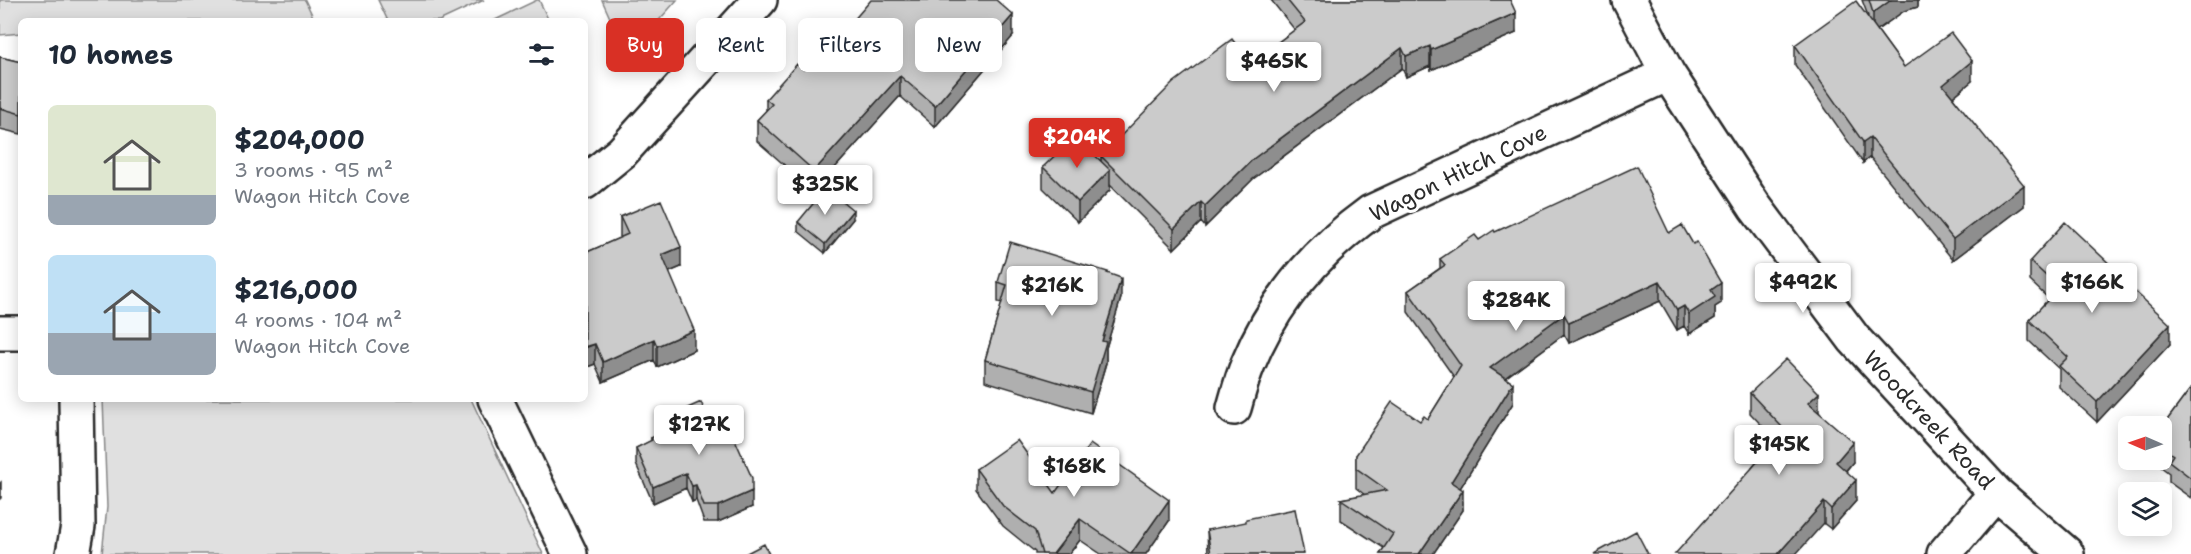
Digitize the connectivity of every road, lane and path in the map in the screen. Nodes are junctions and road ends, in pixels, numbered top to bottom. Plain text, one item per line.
1 (760, 0) edge
2 (1629, 0) edge
3 (1668, 74) junction
4 (588, 180) edge
5 (0, 333) edge
6 (18, 333) edge
7 (76, 402) edge
8 (496, 402) edge
9 (1234, 408) dead end
10 (1996, 493) junction
11 (73, 554) edge
12 (570, 554) edge
13 (1944, 554) edge
14 (2067, 554) edge

1 - 4 street
2 - 3 street, Woodcreek Road
3 - 9 street, Wagon Hitch Cove
3 - 10 street, Woodcreek Road
5 - 6 street
7 - 11 street
8 - 12 street
10 - 13 street
10 - 14 street, Woodcreek Road

